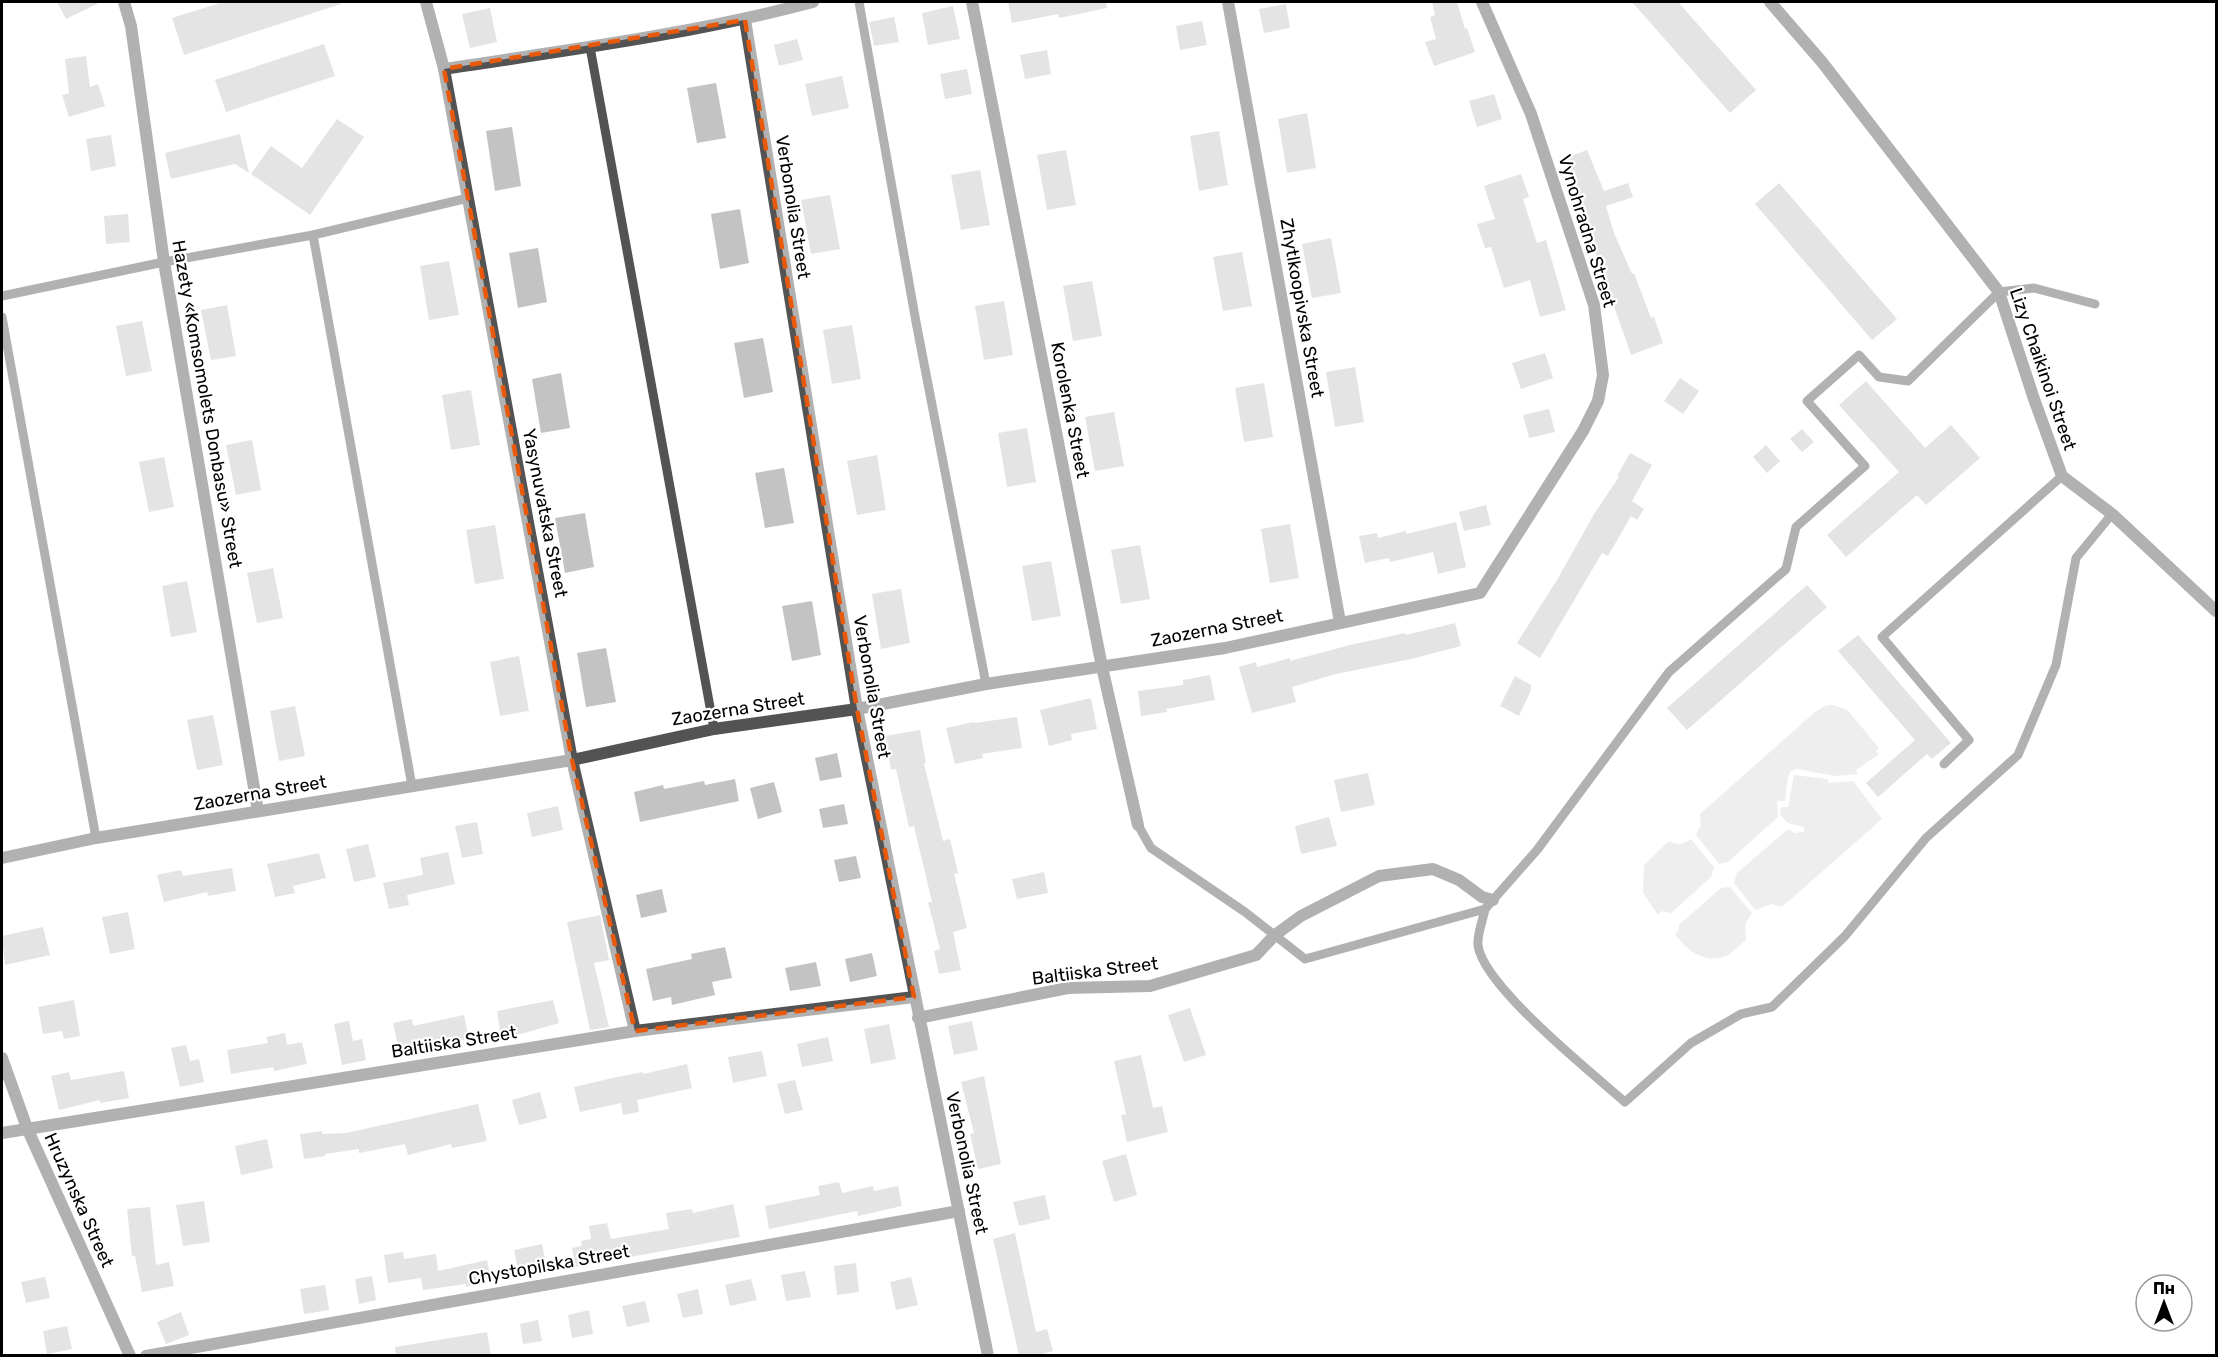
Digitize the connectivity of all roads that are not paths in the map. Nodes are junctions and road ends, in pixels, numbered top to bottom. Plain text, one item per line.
1 (124, 2) edge
2 (426, 2) edge
3 (813, 2) edge
4 (859, 2) edge
5 (972, 2) edge
6 (1228, 2) edge
7 (1482, 2) edge
8 (1770, 2) edge
9 (745, 20) junction
10 (590, 47) junction
11 (444, 69) junction
12 (468, 198) junction
13 (313, 235) junction
14 (164, 262) junction
15 (1999, 292) junction
16 (2, 296) edge
17 (2095, 304) dead end
18 (2, 317) edge
19 (2062, 476) junction
20 (2112, 514) junction
21 (1480, 593) joint
22 (2217, 610) edge
23 (1340, 622) junction
24 (1102, 667) junction
25 (986, 684) junction
26 (857, 709) junction
27 (714, 729) junction
28 (572, 760) junction
29 (1944, 764) dead end
30 (412, 786) junction
31 (258, 811) junction
32 (1137, 825) joint
33 (96, 838) junction
34 (2, 858) edge
35 (1489, 905) junction
36 (1275, 935) junction
37 (914, 997) junction
38 (918, 1018) junction
39 (635, 1031) junction
40 (2, 1058) edge
41 (27, 1128) junction
42 (2, 1133) edge
43 (958, 1211) junction
44 (130, 1356) edge
45 (146, 1356) edge
46 (988, 1356) edge

1 - 14 street, Hazety «Komsomolets Donbasu» Street
2 - 11 street, Yasynuvatska Street
3 - 9 street
4 - 25 lane
5 - 24 street, Korolenka Street
6 - 23 street, Zhytlkoopivska Street
7 - 21 street, Vynohradna Street
8 - 15 street, Lizy Chaikinoi Street
9 - 10 street
9 - 26 street, Verbonolia Street
10 - 11 street
10 - 27 lane
11 - 12 street, Yasynuvatska Street
12 - 13 lane
12 - 28 street, Yasynuvatska Street
13 - 14 lane
13 - 30 lane
14 - 16 lane
14 - 31 street, Hazety «Komsomolets Donbasu» Street
15 - 17 lane
15 - 19 street, Lizy Chaikinoi Street
15 - 35 lane
18 - 33 lane
19 - 20 street, Lizy Chaikinoi Street
19 - 29 lane
20 - 22 street, Lizy Chaikinoi Street
20 - 35 lane
21 - 23 street, Zaozerna Street
23 - 24 street, Zaozerna Street
24 - 25 street, Zaozerna Street
24 - 32 street, Korolenka Street
25 - 26 street, Zaozerna Street
26 - 27 street, Zaozerna Street
26 - 37 street, Verbonolia Street
27 - 28 street, Zaozerna Street
28 - 30 street, Zaozerna Street
28 - 39 street, Yasynuvatska Street
30 - 31 street, Zaozerna Street
31 - 33 street, Zaozerna Street
32 - 36 lane
33 - 34 street, Zaozerna Street
35 - 36 lane
35 - 36 street, Baltiiska Street
36 - 38 street, Baltiiska Street
37 - 38 street, Verbonolia Street
37 - 39 street, Baltiiska Street
38 - 43 street, Verbonolia Street
39 - 41 street, Baltiiska Street
40 - 41 street, Hruzynska Street
41 - 42 street, Baltiiska Street
41 - 44 street, Hruzynska Street
43 - 45 street, Chystopilska Street
43 - 46 street, Verbonolia Street

